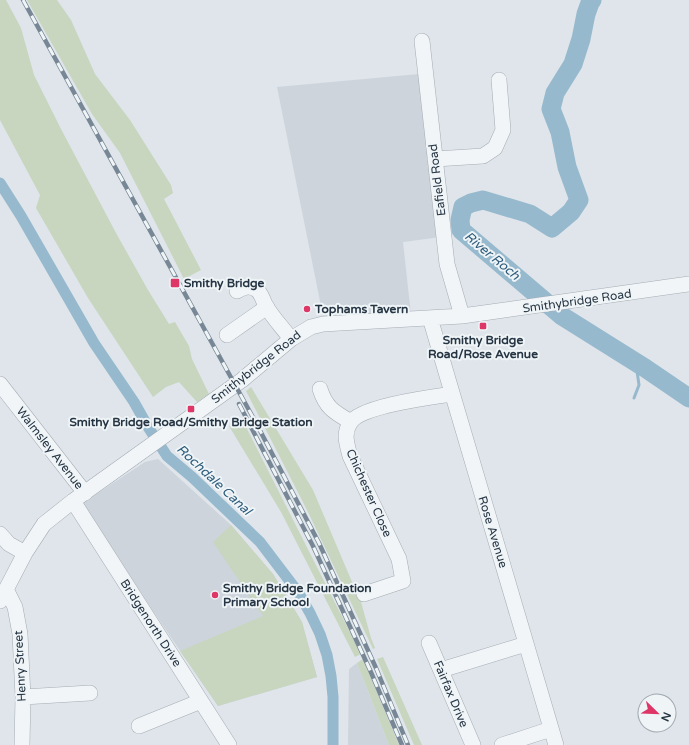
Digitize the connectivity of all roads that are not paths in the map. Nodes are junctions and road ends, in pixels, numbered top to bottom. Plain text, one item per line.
1 (422, 42) dead end
2 (499, 80) dead end
3 (435, 159) junction
4 (689, 284) edge
5 (237, 291) dead end
6 (267, 307) junction
7 (462, 316) junction
8 (430, 318) junction
9 (227, 335) dead end
10 (291, 339) junction
11 (0, 384) edge
12 (320, 389) dead end
13 (452, 394) junction
14 (350, 422) junction
15 (79, 497) junction
16 (0, 534) edge
17 (25, 553) junction
18 (364, 594) dead end
19 (3, 595) edge
20 (429, 643) dead end
21 (526, 644) junction
22 (441, 670) junction
23 (90, 693) dead end
24 (22, 697) junction
25 (201, 701) junction
26 (139, 726) dead end
27 (551, 729) junction
28 (22, 745) edge
29 (228, 745) edge
30 (473, 745) edge
31 (502, 745) edge
32 (556, 745) edge

1 - 3 street, Eafield Road
2 - 3 street
3 - 7 street, Eafield Road
4 - 7 street, Smithybridge Road
5 - 6 street
6 - 9 street
6 - 10 street
7 - 8 street, Smithybridge Road
8 - 10 street, Smithybridge Road
8 - 13 street, Rose Avenue
10 - 15 street, Smithybridge Road
11 - 15 street, Walmsley Avenue
12 - 14 street
13 - 14 street
13 - 21 street, Rose Avenue
14 - 18 street, Chichester Close
15 - 17 street, Smithybridge Road
15 - 25 street, Bridgenorth Drive
16 - 17 street
17 - 19 street, Smithybridge Road
19 - 24 street, Henry Street
20 - 22 street, Fairfax Drive
21 - 22 street
21 - 27 street, Rose Avenue
22 - 30 street, Fairfax Drive
23 - 24 street
24 - 28 street, Henry Street
25 - 26 street
25 - 29 street, Bridgenorth Drive
27 - 31 street
27 - 32 street, Rose Avenue

